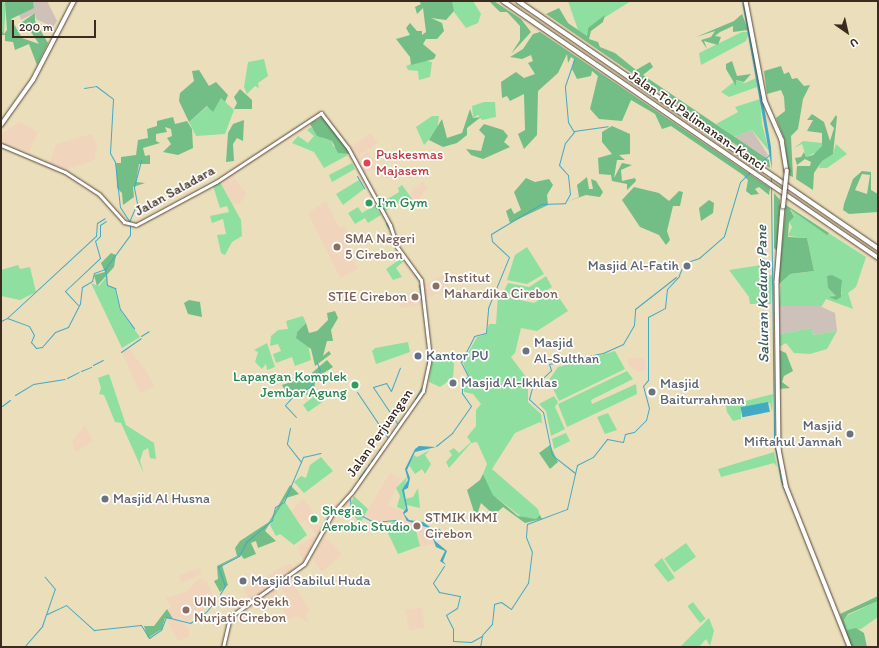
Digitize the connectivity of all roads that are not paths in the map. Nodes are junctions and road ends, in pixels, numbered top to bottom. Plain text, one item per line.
1 (74, 1) edge
2 (504, 1) edge
3 (518, 1) edge
4 (746, 1) edge
5 (318, 114) joint
6 (1, 124) edge
7 (1, 145) edge
8 (878, 248) edge
9 (878, 258) edge
10 (223, 647) edge
11 (850, 647) edge

1 - 6 main road
2 - 9 highway, Jalan Tol Palimanan–Kanci
3 - 8 highway, Jalan Tol Palimanan–Kanci
4 - 11 main road, bridge
5 - 7 street, Jalan Saladara
5 - 10 street, Jalan Perjuangan

